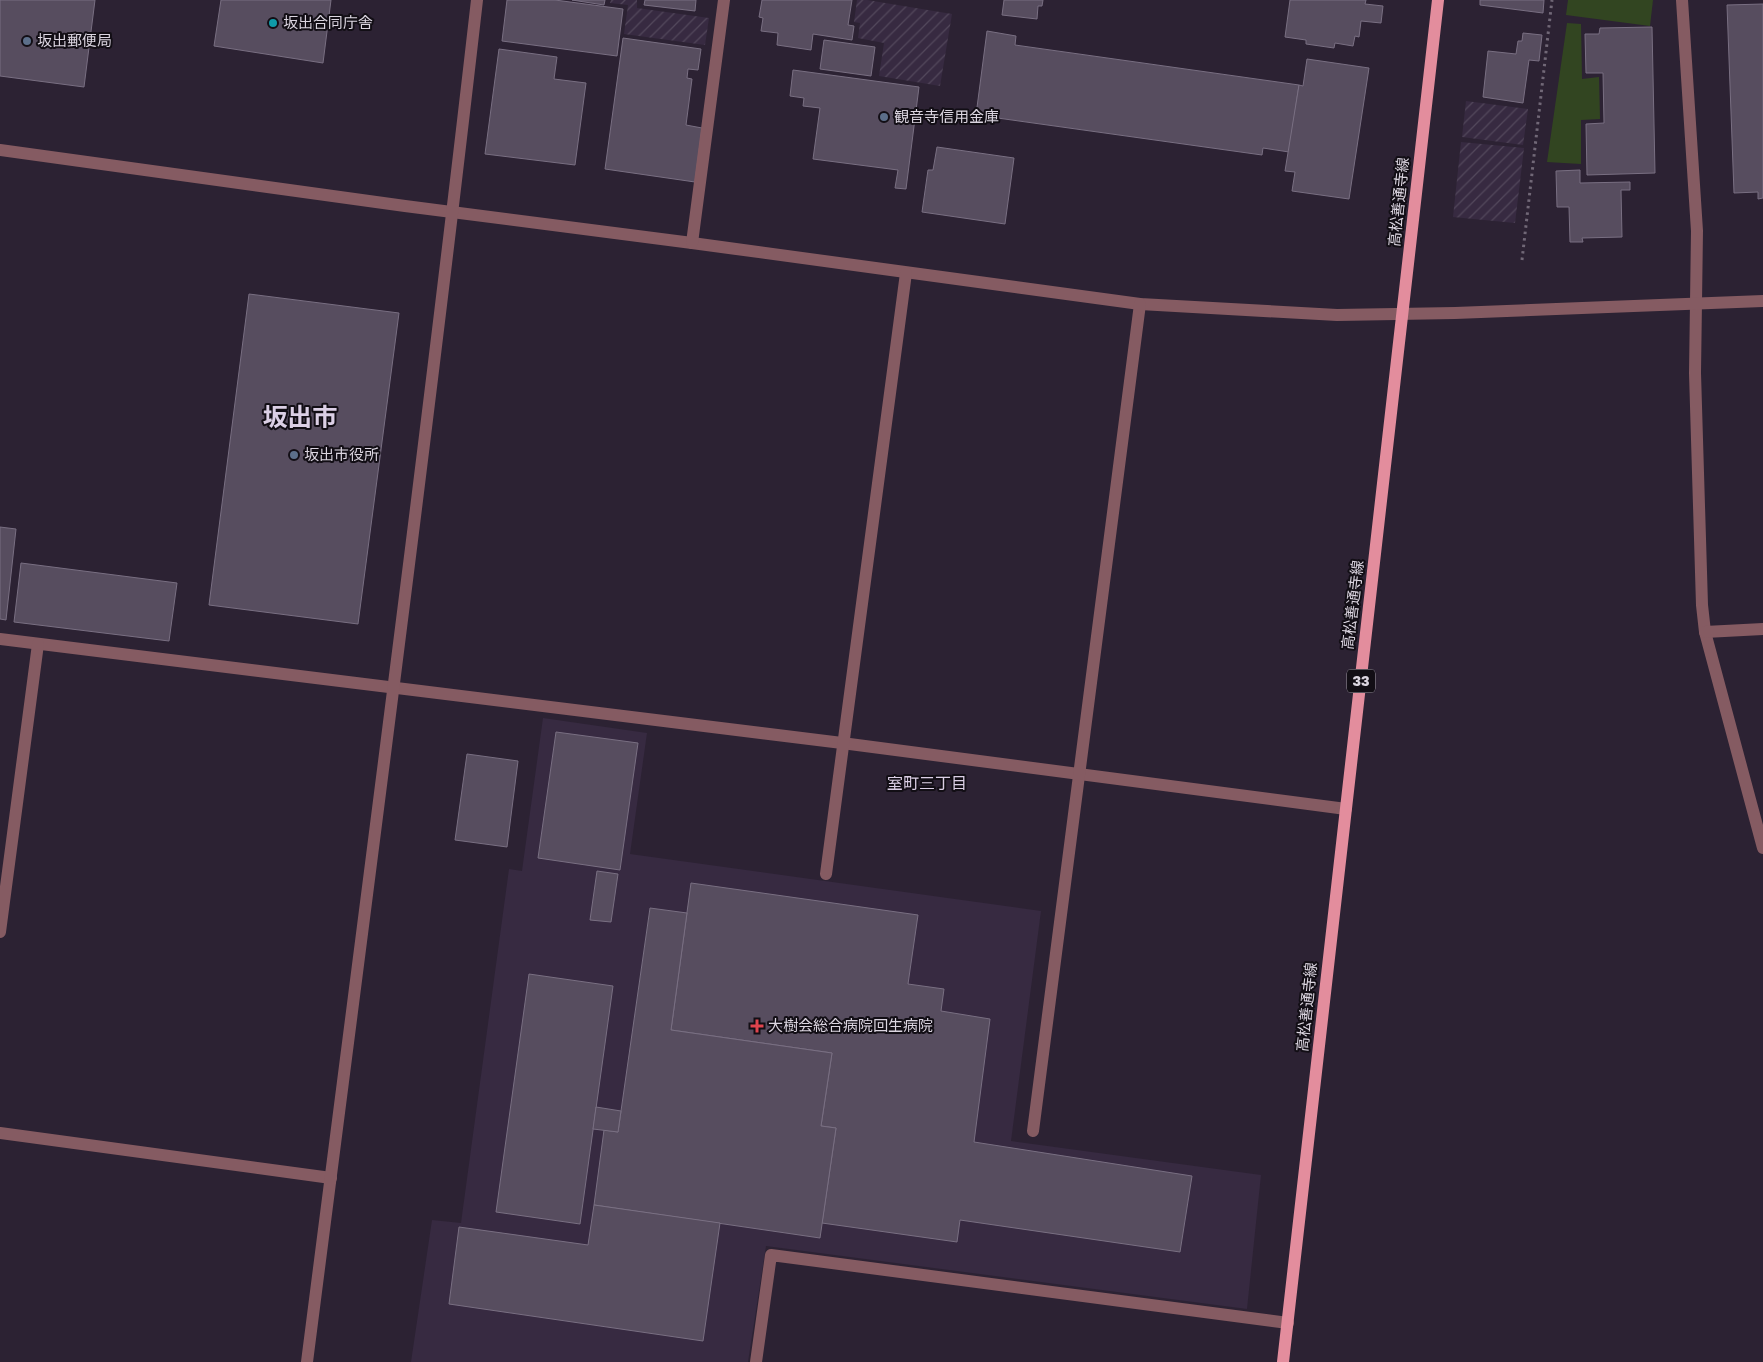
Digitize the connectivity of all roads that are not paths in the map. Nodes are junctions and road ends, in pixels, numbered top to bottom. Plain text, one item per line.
1 (477, 0) edge
2 (724, 0) edge
3 (1438, 0) edge
4 (1682, 0) edge
5 (0, 150) edge
6 (453, 212) junction
7 (692, 243) junction
8 (906, 273) junction
9 (1763, 301) edge
10 (1697, 303) junction
11 (1140, 304) junction
12 (1403, 314) junction
13 (1763, 629) edge
14 (1705, 632) junction
15 (0, 639) edge
16 (38, 644) junction
17 (394, 688) junction
18 (842, 743) junction
19 (1080, 775) junction
20 (1346, 809) junction
21 (1763, 848) edge
22 (826, 874) dead end
23 (0, 932) edge
24 (1033, 1131) dead end
25 (0, 1133) edge
26 (331, 1178) junction
27 (1288, 1323) junction
28 (307, 1362) edge
29 (756, 1362) edge
30 (1283, 1362) edge

1 - 6 street
2 - 7 street
3 - 12 main road, 高松善通寺線 / 33
4 - 10 street
5 - 6 street
6 - 7 street
6 - 17 street
7 - 8 street
8 - 11 street
8 - 18 street
9 - 10 street
10 - 12 street
10 - 14 street
11 - 12 street
11 - 19 street
12 - 20 main road, 高松善通寺線 / 33
13 - 14 street
14 - 21 street
15 - 16 street
16 - 17 street
16 - 23 street
17 - 18 street
17 - 26 street
18 - 19 street
18 - 22 street
19 - 20 street
19 - 24 street
20 - 27 main road, 高松善通寺線 / 33
25 - 26 street
26 - 28 street
27 - 29 street
27 - 30 main road, 高松善通寺線 / 33

